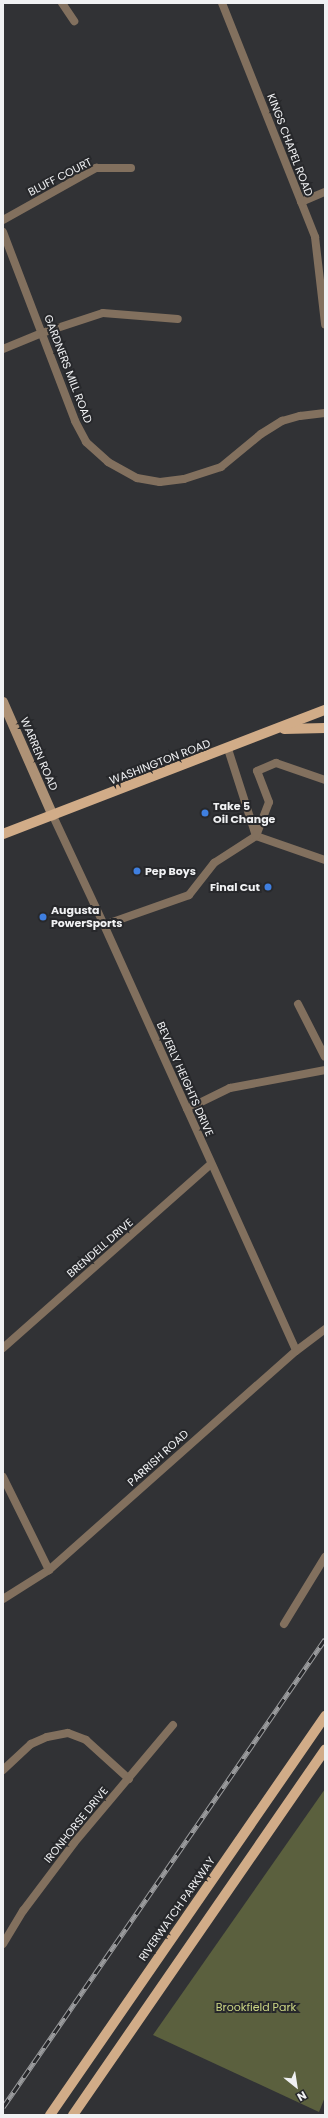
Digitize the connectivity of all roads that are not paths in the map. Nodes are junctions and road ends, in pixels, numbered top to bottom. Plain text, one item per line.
1 (62, 3) edge
2 (225, 4) edge
3 (74, 21) dead end
4 (131, 168) dead end
5 (325, 192) edge
6 (301, 202) junction
7 (3, 220) edge
8 (3, 232) edge
9 (178, 319) dead end
10 (325, 324) edge
11 (42, 333) junction
12 (3, 349) edge
13 (325, 413) edge
14 (3, 702) edge
15 (325, 710) edge
16 (325, 728) edge
17 (276, 729) junction
18 (228, 749) junction
19 (325, 780) edge
20 (53, 816) junction
21 (3, 834) edge
22 (256, 836) junction
23 (325, 860) edge
24 (104, 925) junction
25 (298, 1004) dead end
26 (325, 1057) edge
27 (325, 1070) edge
28 (187, 1109) junction
29 (211, 1164) junction
30 (325, 1329) edge
31 (3, 1348) edge
32 (296, 1351) junction
33 (3, 1477) edge
34 (325, 1557) edge
35 (49, 1570) junction
36 (3, 1599) edge
37 (284, 1624) dead end
38 (325, 1716) edge
39 (173, 1725) dead end
40 (325, 1750) edge
41 (3, 1770) edge
42 (129, 1779) junction
43 (3, 1944) edge
44 (50, 2115) edge
45 (73, 2115) edge

1 - 3 street
2 - 6 street, KINGS CHAPEL ROAD
4 - 7 street, BLUFF COURT
5 - 6 street
6 - 10 street, KINGS CHAPEL ROAD
8 - 11 street, GARDNERS MILL ROAD
9 - 11 street
11 - 12 street
11 - 13 street, GARDNERS MILL ROAD
14 - 20 street, WARREN ROAD
15 - 17 main road, WASHINGTON ROAD
16 - 17 main road
17 - 18 main road, WASHINGTON ROAD
18 - 20 main road, WASHINGTON ROAD
18 - 22 street
19 - 22 street
20 - 21 main road, WASHINGTON ROAD
20 - 24 street, BEVERLY HEIGHTS DRIVE
22 - 23 street
22 - 24 street
24 - 28 street, BEVERLY HEIGHTS DRIVE
25 - 26 street
27 - 28 street
28 - 29 street, BEVERLY HEIGHTS DRIVE
29 - 31 street, BRENDELL DRIVE
29 - 32 street, BEVERLY HEIGHTS DRIVE
30 - 32 street, PARRISH ROAD
32 - 35 street, PARRISH ROAD
33 - 35 street
34 - 37 street
35 - 36 street, PARRISH ROAD
38 - 44 main road, RIVERWATCH PARKWAY
39 - 42 street, IRONHORSE DRIVE
40 - 45 main road
41 - 42 street
42 - 43 street, IRONHORSE DRIVE

